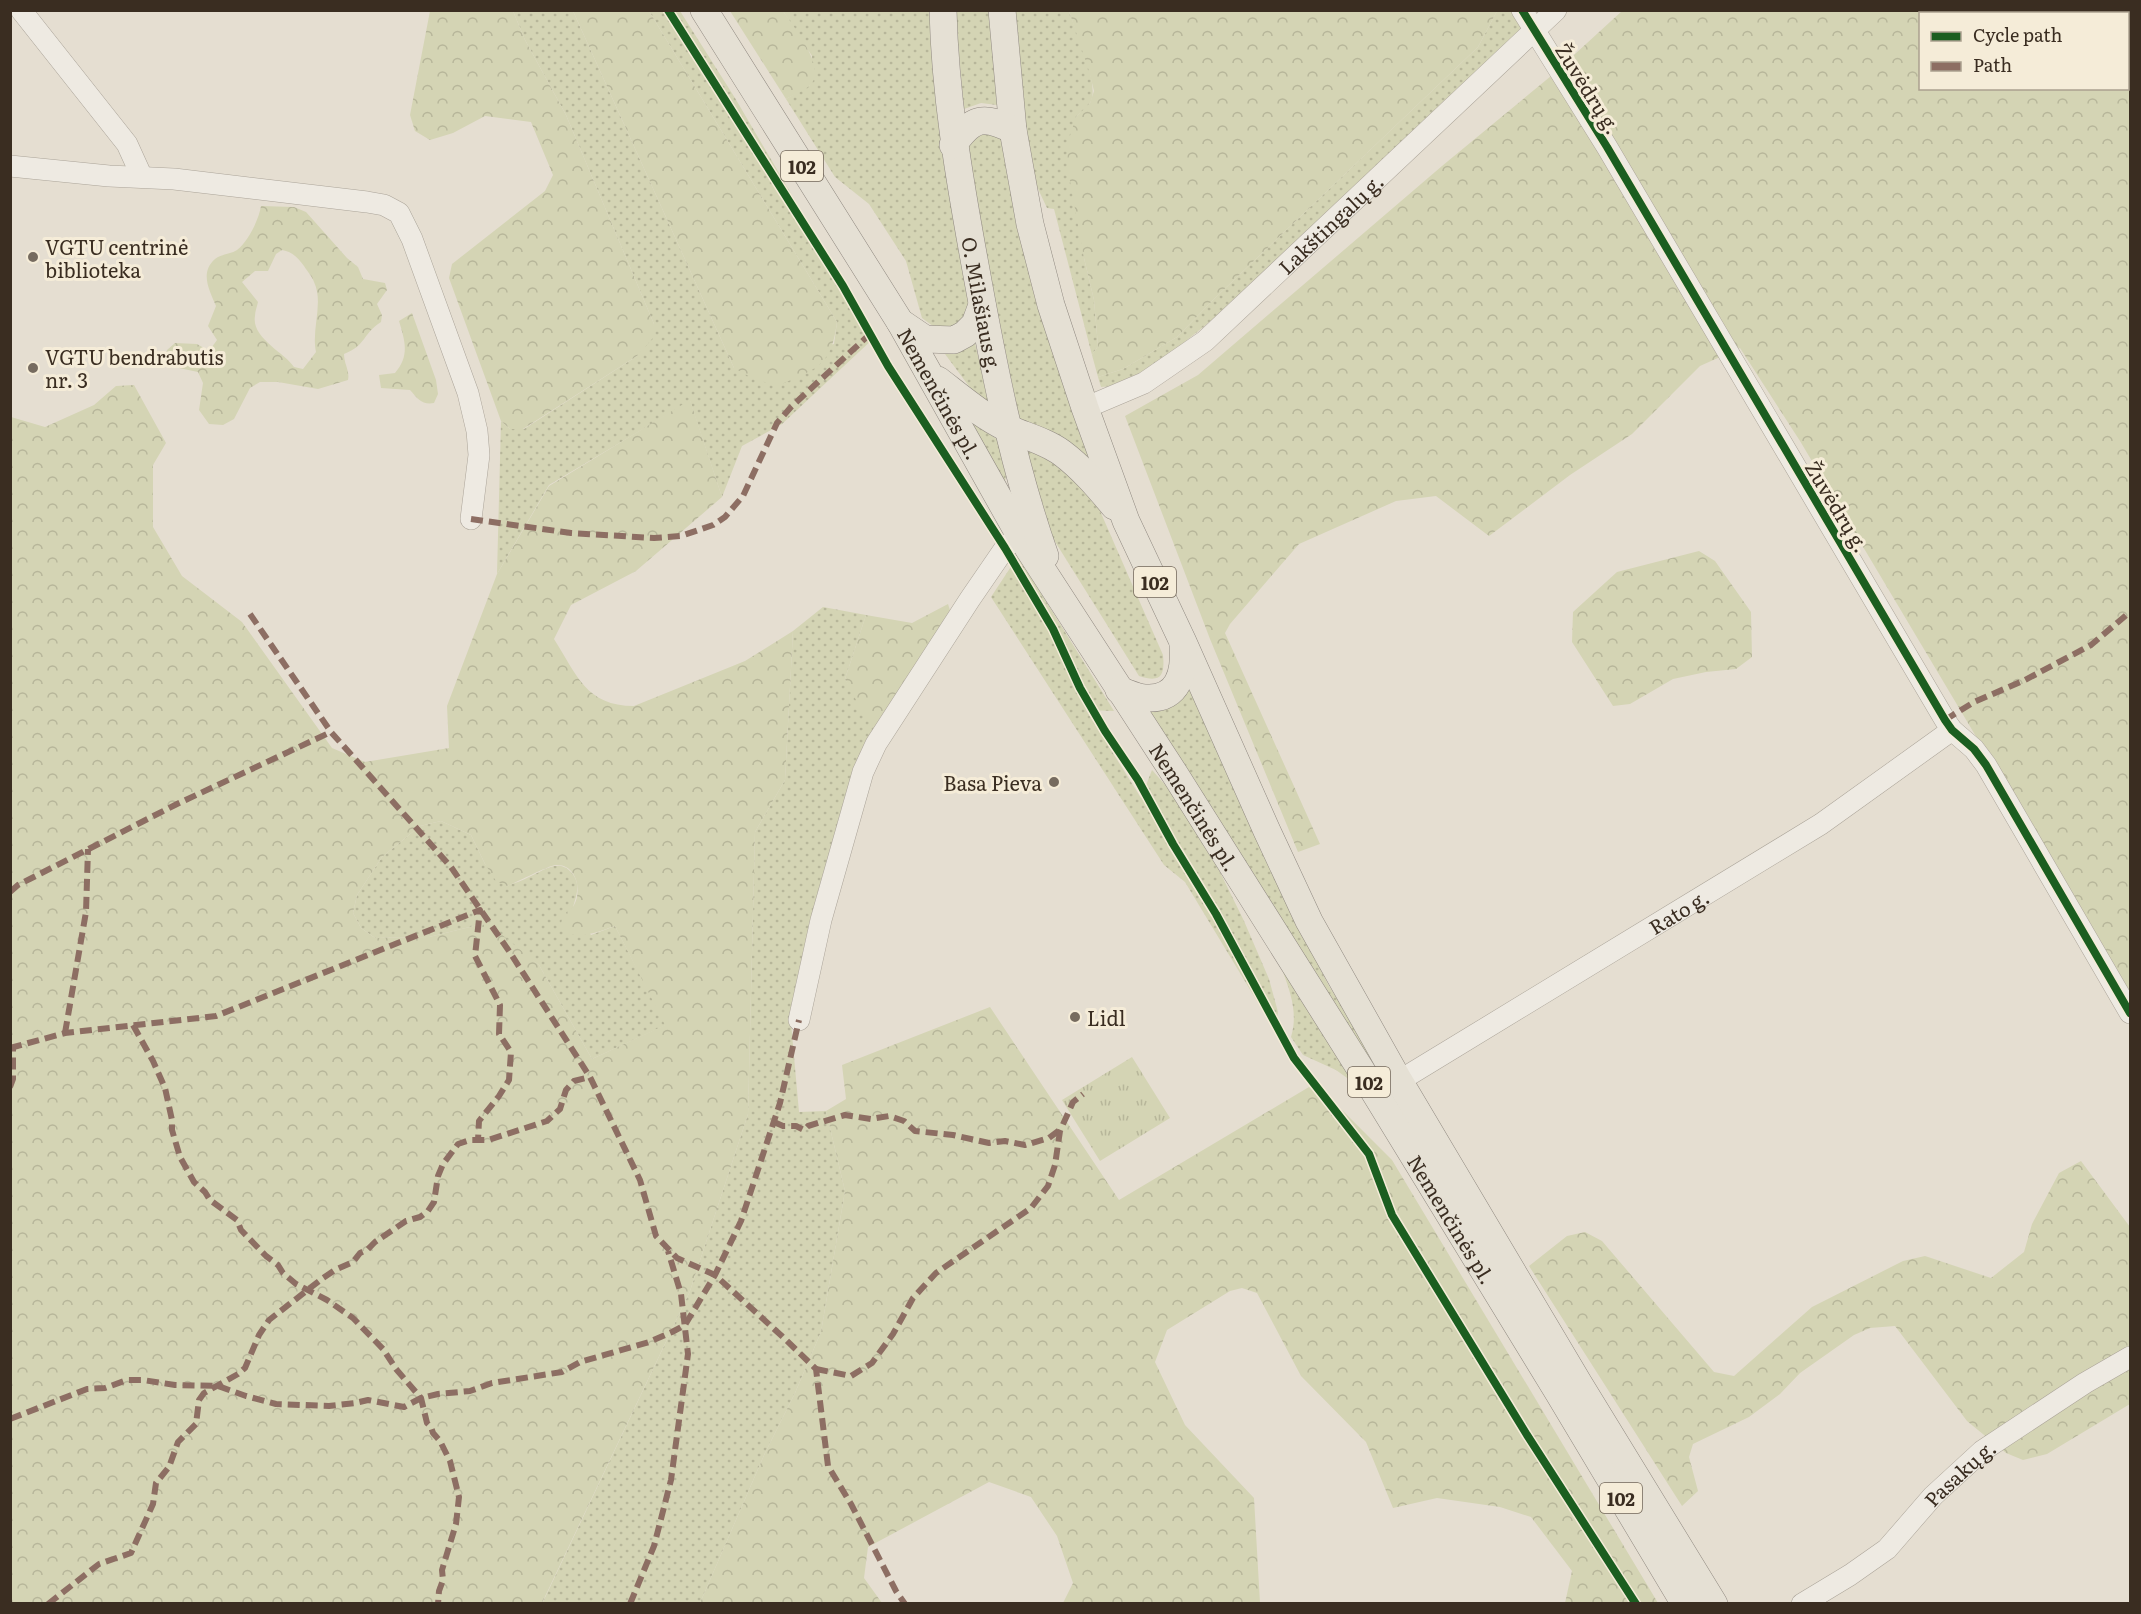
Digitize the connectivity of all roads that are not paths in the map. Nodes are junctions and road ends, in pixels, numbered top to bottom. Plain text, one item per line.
1 (21, 10) edge
2 (704, 10) edge
3 (943, 10) edge
4 (1002, 10) edge
5 (1522, 10) edge
6 (1556, 10) edge
7 (1534, 32) junction
8 (1013, 130) junction
9 (953, 145) junction
10 (10, 166) edge
11 (142, 177) junction
12 (982, 305) junction
13 (900, 322) junction
14 (930, 374) junction
15 (1084, 408) junction
16 (1007, 428) junction
17 (471, 519) dead end
18 (1126, 521) junction
19 (1018, 534) junction
20 (1058, 594) junction
21 (1183, 642) junction
22 (1119, 690) junction
23 (1952, 730) junction
24 (2130, 1013) edge
25 (799, 1020) dead end
26 (1400, 1081) junction
27 (2130, 1357) edge
28 (1685, 1604) edge
29 (1714, 1604) edge
30 (1802, 1604) edge

1 - 11 street
2 - 13 main road, Nemenčinės pl. / 102
3 - 9 main road, O. Milašiaus g.
4 - 8 main road
5 - 7 street, Žuvėdrų g.
6 - 7 street, Lakštingalų g.
7 - 15 street, Lakštingalų g.
7 - 23 street, Žuvėdrų g.
8 - 9 main road
8 - 15 main road
9 - 12 main road, O. Milašiaus g.
10 - 11 street
11 - 17 street
12 - 13 main road
12 - 16 main road, O. Milašiaus g.
13 - 14 main road, Nemenčinės pl. / 102
14 - 16 main road, 102
14 - 19 main road, Nemenčinės pl. / 102
15 - 18 main road
16 - 18 main road, 102
16 - 20 main road, O. Milašiaus g.
18 - 21 main road, Nemenčinės pl. / 102
19 - 20 main road, Nemenčinės pl. / 102
19 - 25 street
20 - 22 main road, Nemenčinės pl. / 102
21 - 22 main road
21 - 26 main road, Nemenčinės pl. / 102
22 - 28 main road, Nemenčinės pl. / 102
23 - 24 street, Žuvėdrų g.
23 - 26 street, Rato g.
26 - 29 main road, Nemenčinės pl. / 102
27 - 30 street, Pasakų g.

